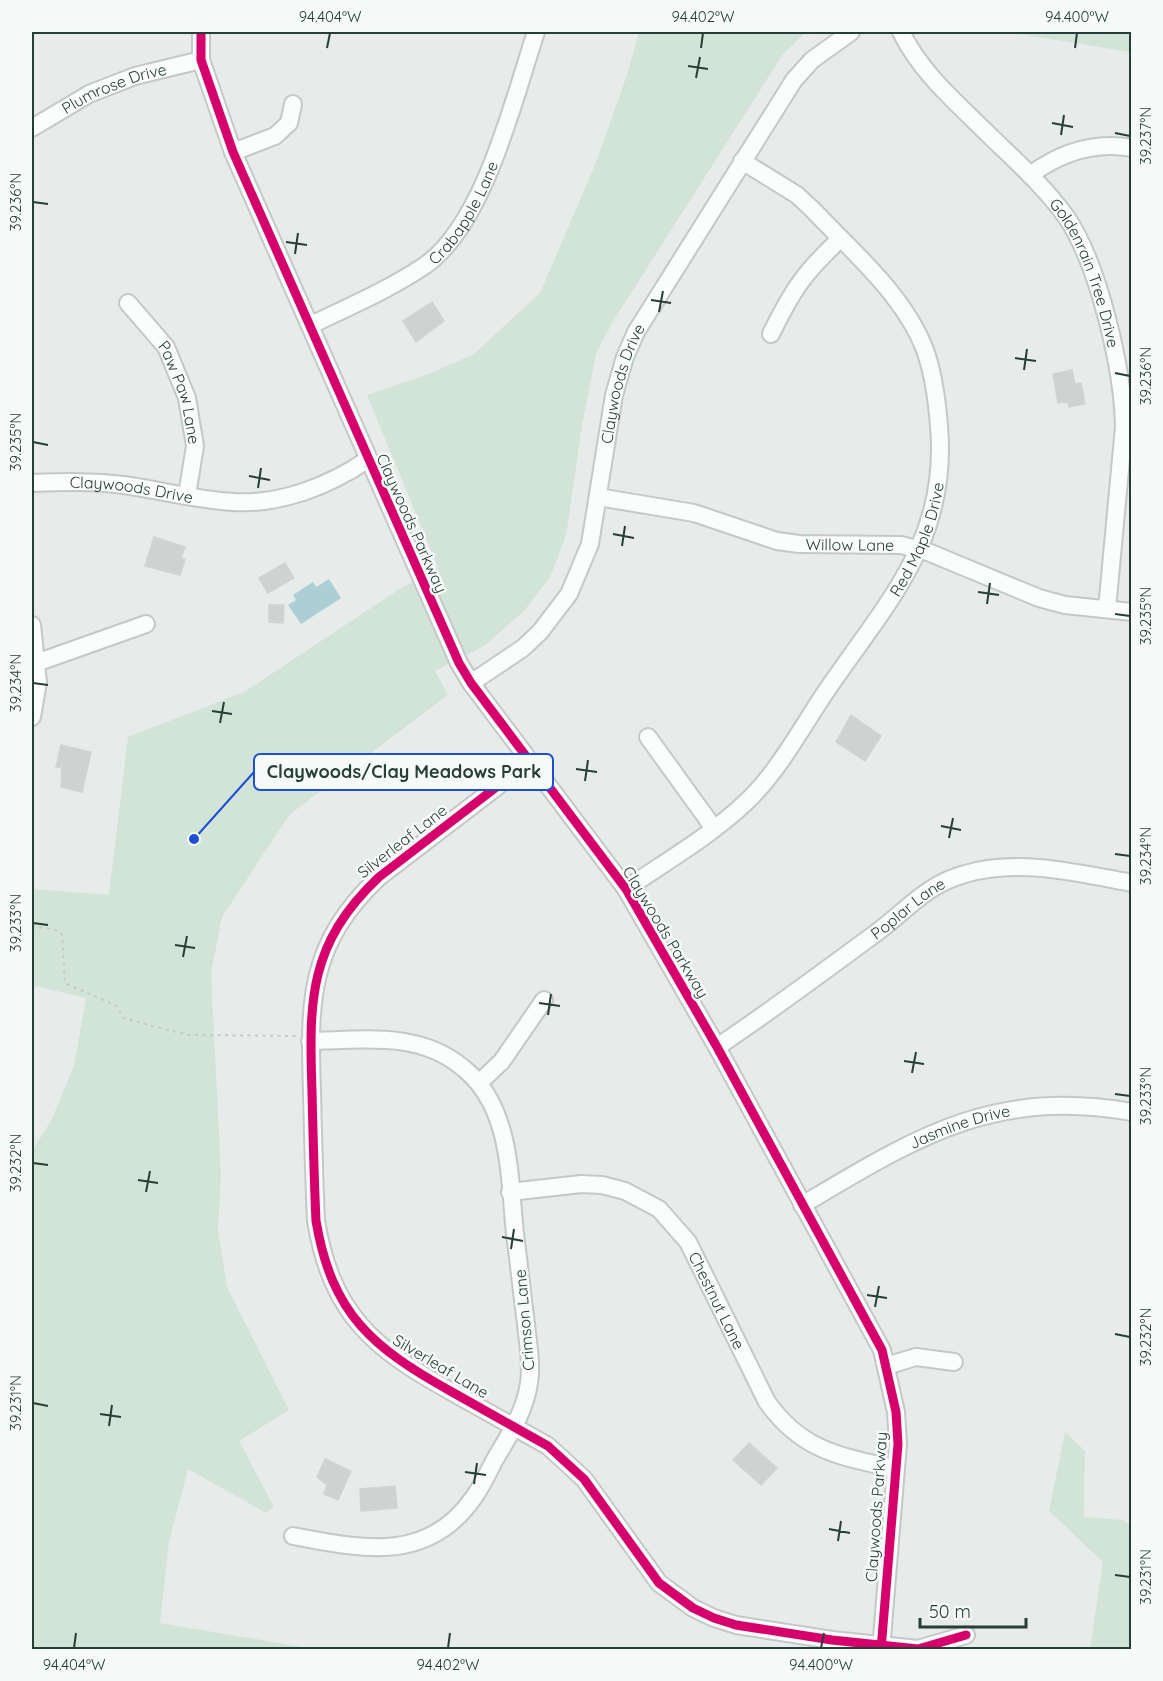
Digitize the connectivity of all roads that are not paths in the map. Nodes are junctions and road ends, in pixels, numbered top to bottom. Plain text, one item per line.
1 (201, 32) edge
2 (536, 32) edge
3 (851, 32) edge
4 (902, 32) edge
5 (201, 60) junction
6 (293, 104) dead end
7 (32, 128) edge
8 (1131, 148) edge
9 (234, 152) junction
10 (742, 161) junction
11 (1030, 175) junction
12 (840, 239) junction
13 (128, 303) dead end
14 (311, 325) junction
15 (771, 334) dead end
16 (1128, 403) edge
17 (367, 460) junction
18 (32, 483) edge
19 (188, 495) junction
20 (598, 497) junction
21 (920, 550) junction
22 (1107, 609) junction
23 (1131, 612) edge
24 (146, 624) dead end
25 (32, 625) edge
26 (36, 663) junction
27 (471, 683) junction
28 (32, 717) edge
29 (648, 737) dead end
30 (529, 762) junction
31 (713, 828) junction
32 (1131, 883) edge
33 (626, 889) junction
34 (544, 1000) dead end
35 (310, 1041) junction
36 (717, 1047) junction
37 (479, 1083) junction
38 (1131, 1112) edge
39 (510, 1192) junction
40 (802, 1205) junction
41 (954, 1362) dead end
42 (886, 1366) junction
43 (514, 1427) junction
44 (896, 1469) junction
45 (293, 1536) dead end
46 (966, 1635) dead end
47 (881, 1647) edge

1 - 5 street, Claywoods Parkway
2 - 14 street, Crabapple Lane
3 - 10 street, Claywoods Drive
4 - 11 street, Goldenrain Tree Drive
5 - 7 street, Plumrose Drive
5 - 9 street, Claywoods Parkway
6 - 9 street
8 - 11 street
9 - 14 street, Claywoods Parkway
10 - 12 street, Red Maple Drive
10 - 20 street, Claywoods Drive
11 - 16 street, Goldenrain Tree Drive
12 - 15 street
12 - 21 street, Red Maple Drive
13 - 19 street, Paw Paw Lane
14 - 17 street, Claywoods Parkway
16 - 22 street, Goldenrain Tree Drive
17 - 19 street, Claywoods Drive
17 - 27 street, Claywoods Parkway
18 - 19 street, Claywoods Drive
20 - 21 street, Willow Lane
20 - 27 street, Claywoods Drive
21 - 22 street, Willow Lane
21 - 31 street, Red Maple Drive
22 - 23 street, Willow Lane
24 - 26 street
25 - 26 street
26 - 28 street
27 - 30 street, Claywoods Parkway
29 - 31 street
30 - 33 street, Claywoods Parkway
30 - 35 street, Silverleaf Lane
31 - 33 street, Red Maple Drive
32 - 36 street, Poplar Lane
33 - 36 street, Claywoods Parkway
34 - 37 street
35 - 37 street, Crimson Lane
35 - 43 street, Silverleaf Lane
36 - 40 street, Claywoods Parkway
37 - 39 street, Crimson Lane
38 - 40 street, Jasmine Drive
39 - 43 street, Crimson Lane
39 - 44 street, Chestnut Lane
40 - 42 street, Claywoods Parkway
41 - 42 street
42 - 44 street, Claywoods Parkway
43 - 45 street, Crimson Lane
43 - 47 street, Silverleaf Lane
44 - 47 street, Claywoods Parkway
46 - 47 street, Silverleaf Lane

